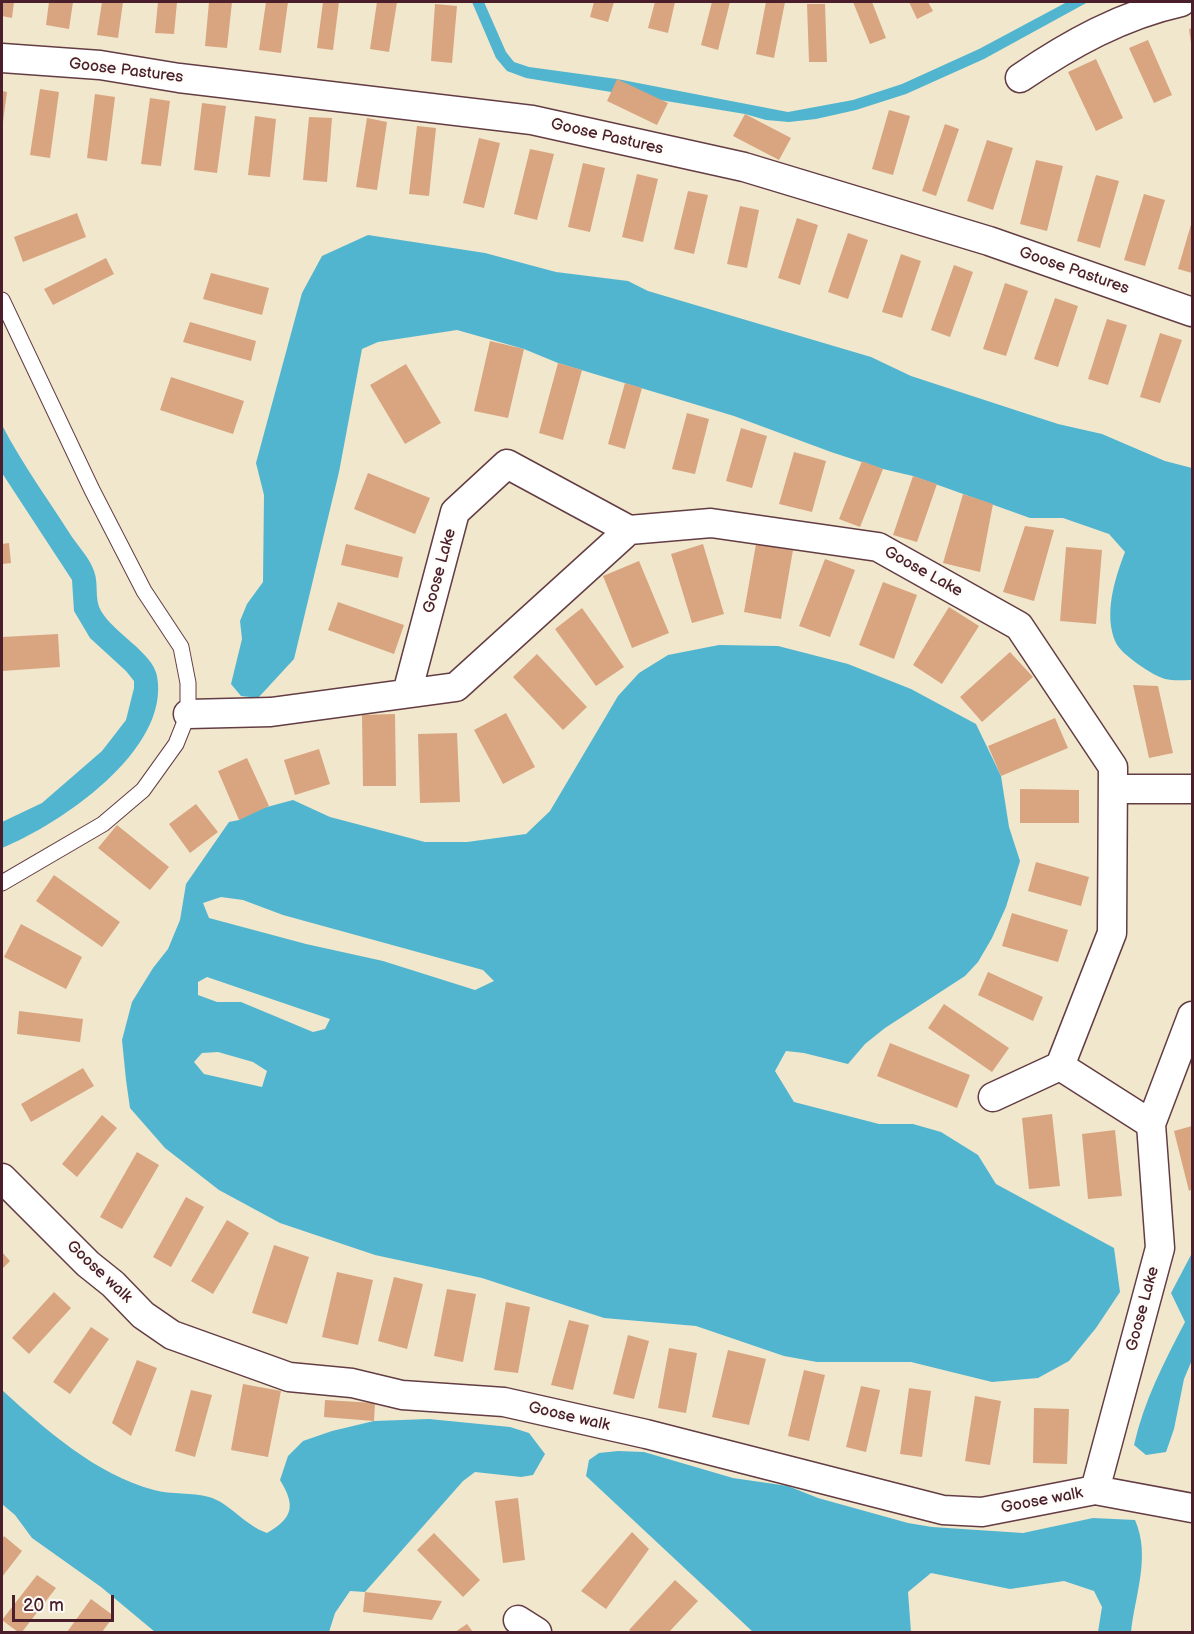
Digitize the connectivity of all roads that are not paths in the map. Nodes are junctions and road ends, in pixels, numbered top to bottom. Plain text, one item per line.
1 (1181, 2) edge
2 (2, 58) edge
3 (1020, 78) dead end
4 (2, 300) edge
5 (1192, 312) edge
6 (629, 530) junction
7 (407, 693) junction
8 (188, 714) junction
9 (1113, 789) junction
10 (1192, 789) edge
11 (2, 884) edge
12 (1192, 1016) edge
13 (1060, 1066) junction
14 (993, 1096) dead end
15 (1151, 1124) junction
16 (2, 1178) edge
17 (1095, 1490) junction
18 (1192, 1508) edge

1 - 3 street
2 - 5 street, Goose Pastures
4 - 8 lane
6 - 7 street
6 - 7 street, Goose Lake
6 - 9 street, Goose Lake
7 - 8 street
8 - 11 lane
9 - 10 street
9 - 13 street, Goose Lake
12 - 15 street, Goose Lake
13 - 14 street
13 - 15 street
15 - 17 street, Goose Lake
16 - 17 street, Goose walk
17 - 18 street, Goose walk

